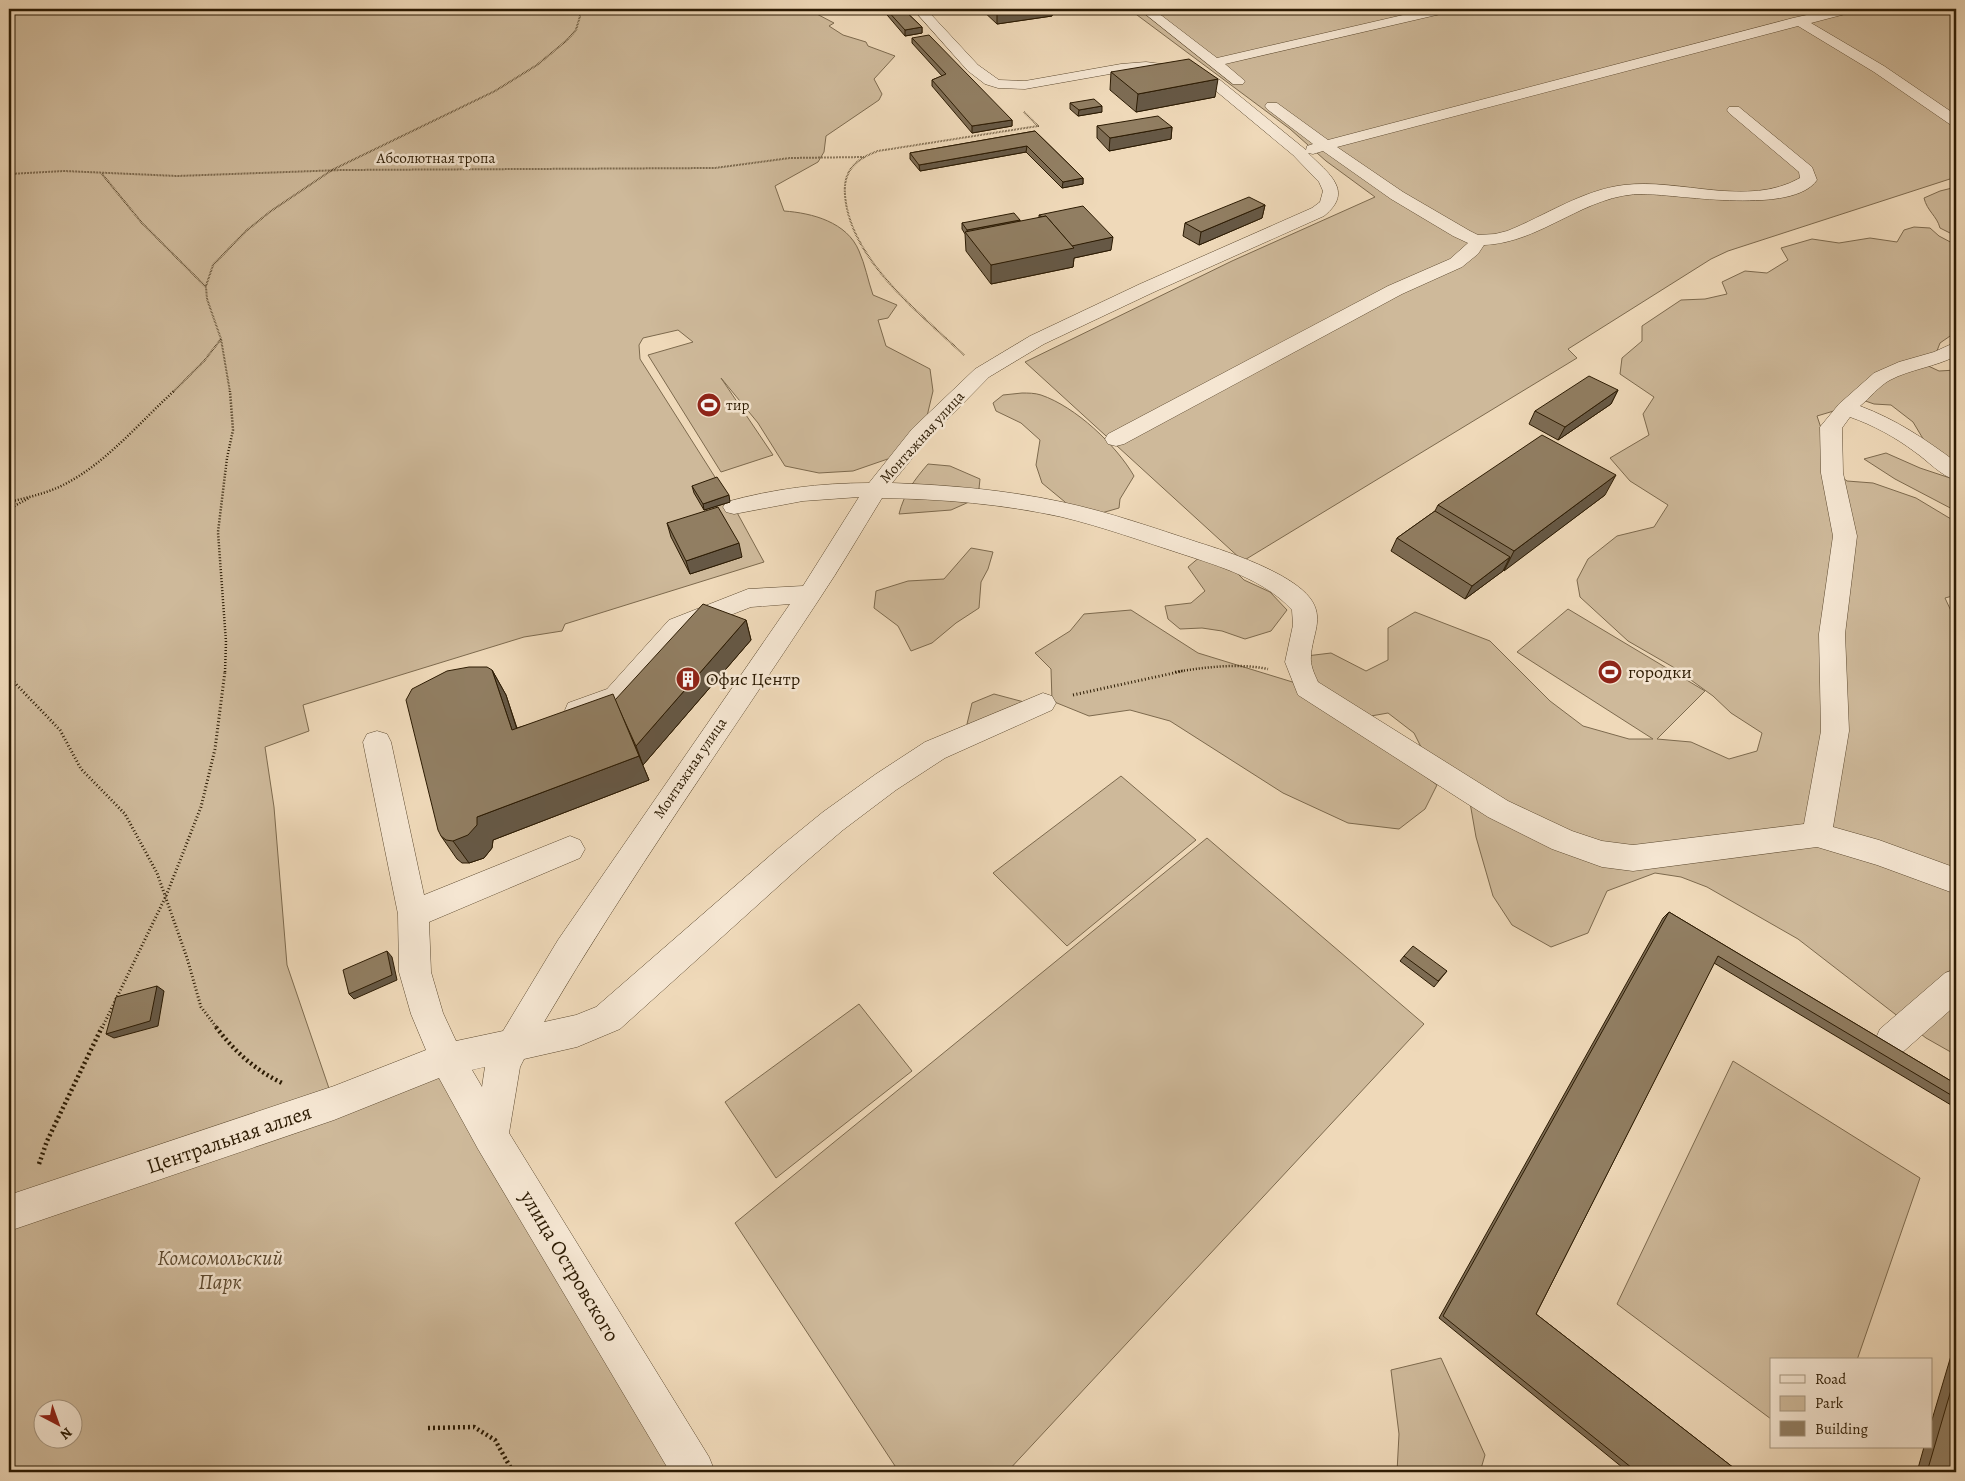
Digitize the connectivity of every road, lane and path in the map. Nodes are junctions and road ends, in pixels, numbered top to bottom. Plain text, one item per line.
1 (582, 9) edge
2 (919, 9) edge
3 (1445, 9) edge
4 (1848, 9) edge
5 (1138, 14) edge
6 (1798, 21) junction
7 (9, 27) edge
8 (1174, 54) dead end
9 (9, 63) edge
10 (1205, 68) junction
11 (1734, 110) dead end
12 (1024, 112) dead end
13 (1956, 122) edge
14 (1326, 146) junction
15 (1300, 152) junction
16 (864, 157) junction
17 (332, 170) junction
18 (9, 174) edge
19 (102, 174) junction
20 (1478, 240) junction
21 (206, 287) junction
22 (221, 339) junction
23 (1956, 348) edge
24 (982, 373) junction
25 (1846, 408) junction
26 (1116, 439) dead end
27 (1956, 473) edge
28 (876, 489) junction
29 (36, 495) junction
30 (9, 502) edge
31 (734, 507) dead end
32 (9, 509) edge
33 (810, 594) junction
34 (9, 677) edge
35 (1307, 688) junction
36 (1043, 703) joint
37 (554, 718) edge
38 (377, 742) dead end
39 (1817, 835) junction
40 (570, 849) dead end
41 (1956, 881) edge
42 (166, 896) junction
43 (413, 914) junction
44 (1956, 984) edge
45 (1892, 1040) dead end
46 (514, 1044) junction
47 (447, 1059) junction
48 (334, 1103) junction
49 (491, 1136) junction
50 (19, 1209) edge
51 (428, 1428) dead end
52 (513, 1472) edge
53 (694, 1472) edge

1 - 17 path
2 - 10 street, Монтажная улица
3 - 10 street
4 - 6 street
5 - 10 street
6 - 13 street
6 - 14 street
7 - 9 path
8 - 10 street
10 - 14 street
10 - 15 street, Монтажная улица
11 - 20 street
12 - 16 path
14 - 15 street
14 - 20 street
15 - 24 street, Монтажная улица
16 - 17 path, Абсолютная тропа
16 - 24 path
17 - 19 path, Абсолютная тропа
17 - 21 path
18 - 19 path, Абсолютная тропа
19 - 21 path
20 - 26 street
21 - 22 path
22 - 29 path
22 - 42 path
23 - 25 street
24 - 28 street, Монтажная улица
25 - 27 street
25 - 39 street
28 - 31 street
28 - 33 street, Монтажная улица
28 - 35 street
29 - 30 path
29 - 32 path
33 - 37 street
33 - 46 street, Монтажная улица
34 - 42 path
35 - 36 path
35 - 39 street
36 - 46 street, Центральная аллея
38 - 43 street, улица Островского
39 - 41 street
40 - 43 street
42 - 48 path
42 - 50 path
43 - 47 street, улица Островского
44 - 45 street
46 - 47 street, Центральная аллея
46 - 49 street, Монтажная улица
47 - 48 street, Центральная аллея
47 - 49 street, улица Островского
48 - 50 street, Центральная аллея
49 - 53 street, улица Островского
51 - 52 path

